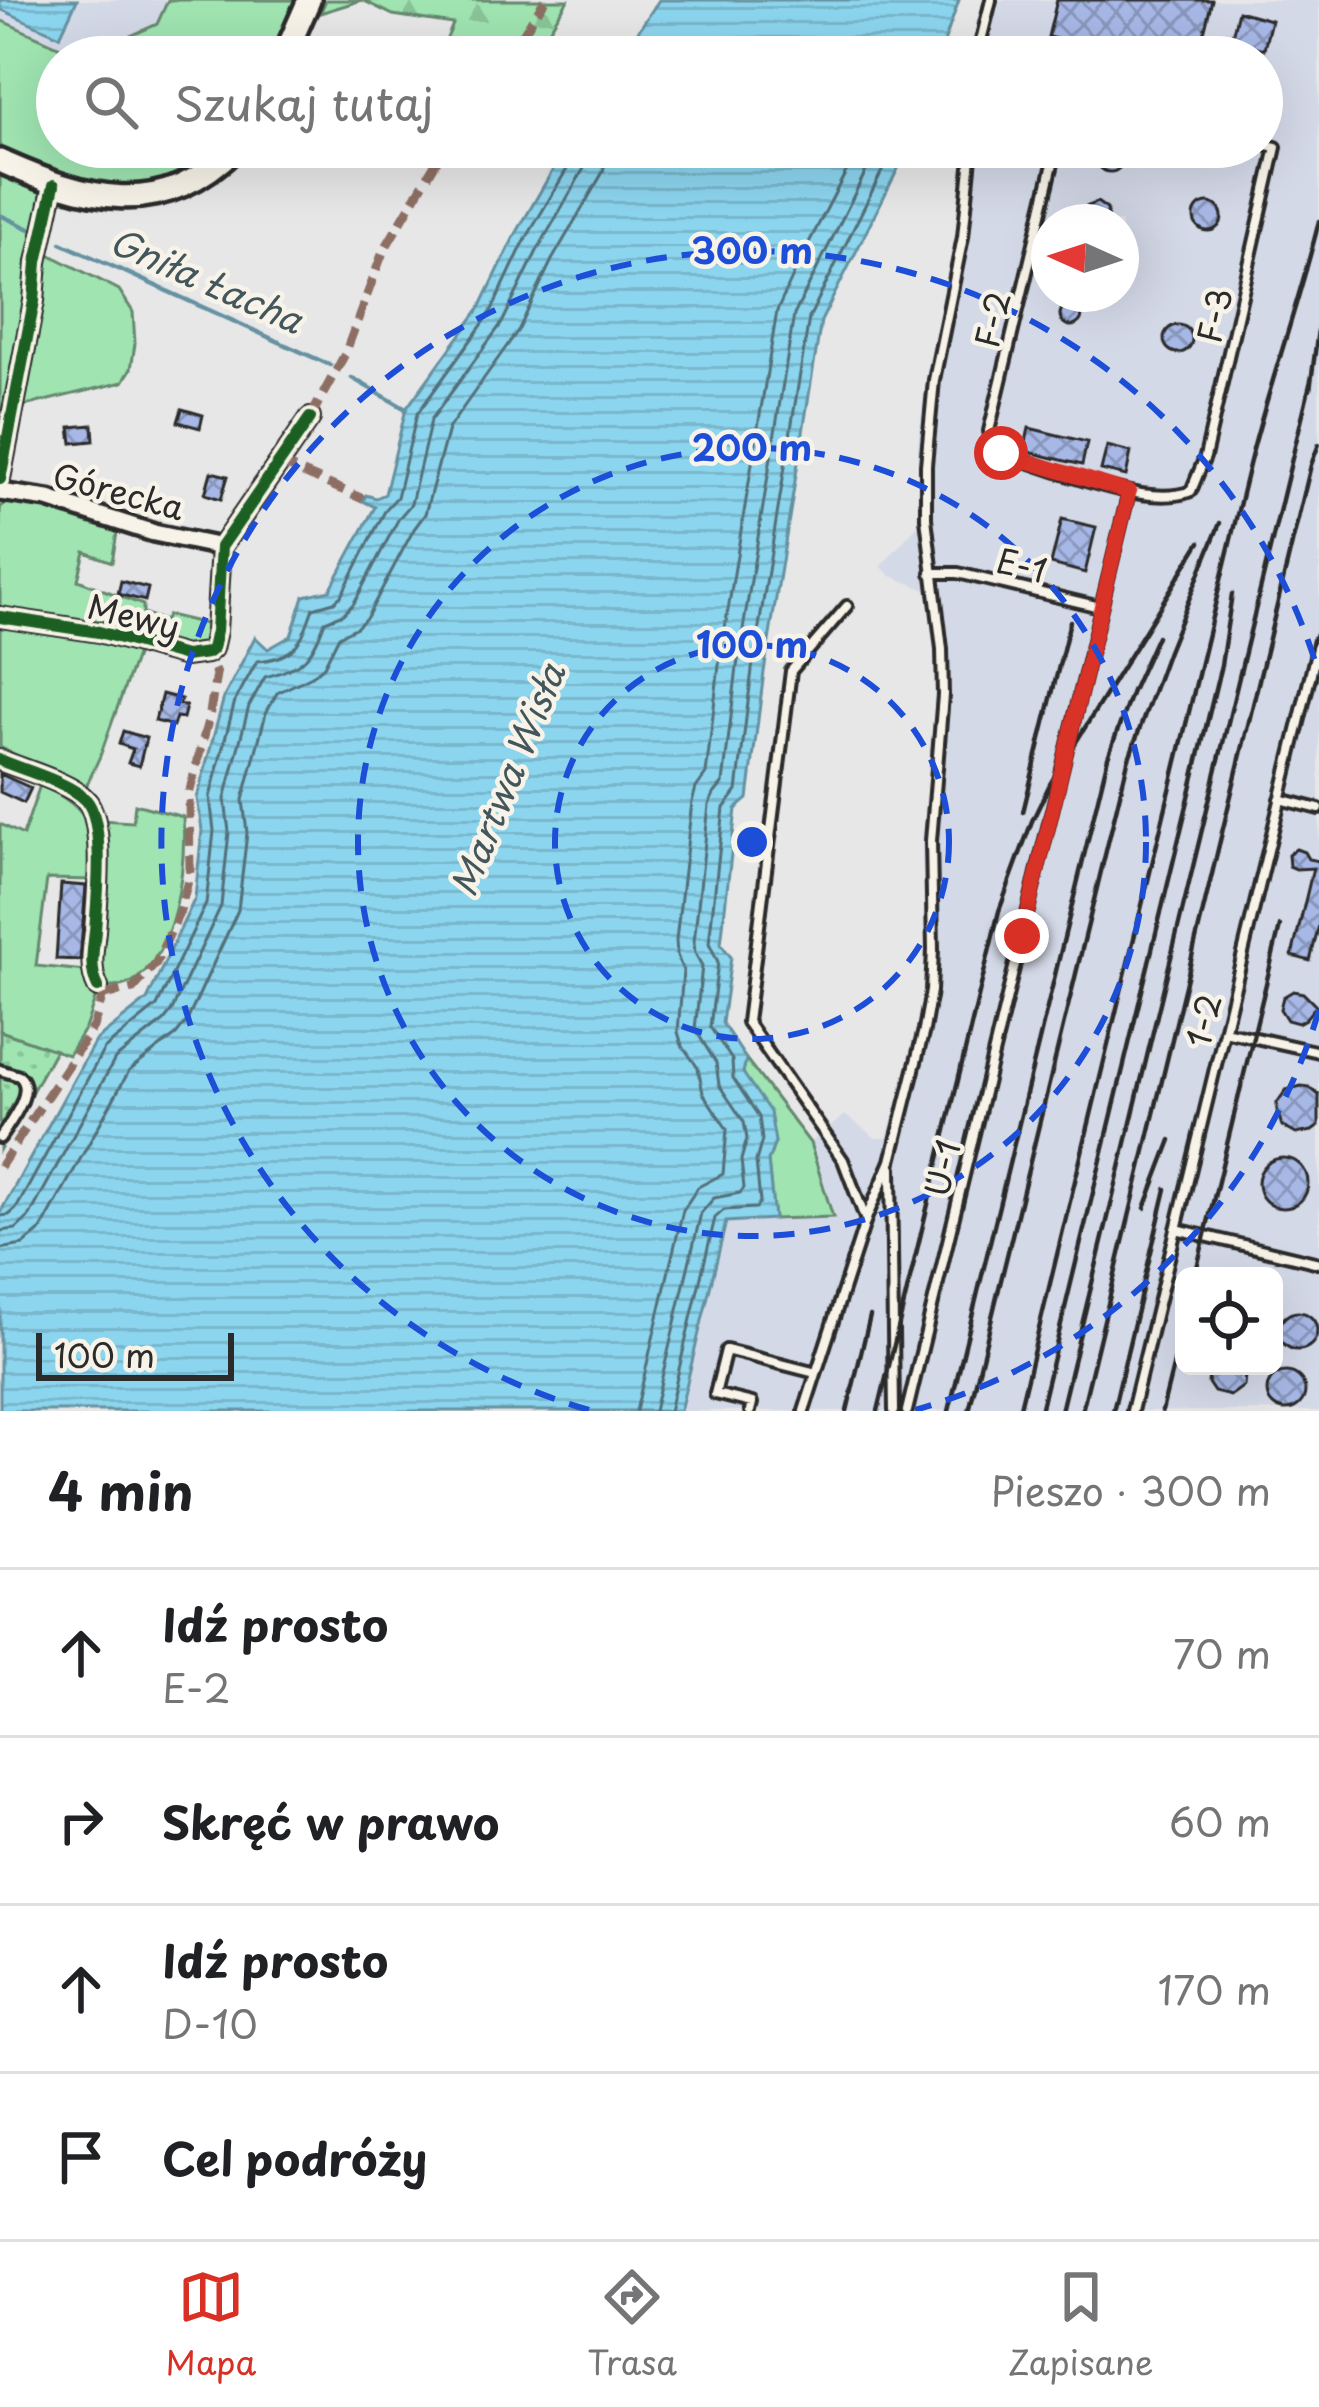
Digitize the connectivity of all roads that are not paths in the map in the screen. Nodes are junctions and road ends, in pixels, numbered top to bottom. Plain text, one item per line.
1 (310, 0) edge
2 (991, 0) edge
3 (294, 36) edge
4 (982, 36) edge
5 (0, 161) edge
6 (211, 168) edge
7 (970, 168) edge
8 (1052, 168) edge
9 (1271, 168) edge
10 (54, 185) junction
11 (310, 418) dead end
12 (0, 479) edge
13 (0, 492) edge
14 (1129, 492) junction
15 (221, 547) junction
16 (931, 573) junction
17 (848, 606) dead end
18 (1100, 608) junction
19 (0, 617) edge
20 (1319, 640) edge
21 (0, 760) edge
22 (1280, 799) junction
23 (1319, 809) edge
24 (98, 987) dead end
25 (1224, 1031) junction
26 (1319, 1052) edge
27 (0, 1070) edge
28 (0, 1138) edge
29 (891, 1161) junction
30 (866, 1219) junction
31 (1176, 1229) junction
32 (1319, 1263) edge
33 (816, 1373) junction
34 (751, 1411) edge
35 (804, 1411) edge
36 (894, 1411) edge
37 (907, 1411) edge
38 (1132, 1411) edge

1 - 3 street
2 - 4 lane
5 - 10 street
6 - 10 street
7 - 16 lane
8 - 14 lane, F-2
9 - 14 lane, F-3
10 - 12 street
11 - 15 street
13 - 15 street, Górecka
14 - 18 lane, U-1
15 - 19 street, Mewy
16 - 18 lane, E-1
16 - 29 lane
17 - 30 lane
18 - 37 lane, U-1
20 - 22 lane, 1-2
21 - 24 street
22 - 23 lane
22 - 25 lane, 1-2
25 - 26 lane
25 - 31 lane, 1-2
27 - 28 lane
29 - 30 lane
29 - 36 lane
30 - 33 lane
31 - 32 lane
31 - 38 lane, 1-2
33 - 34 lane
33 - 35 lane

